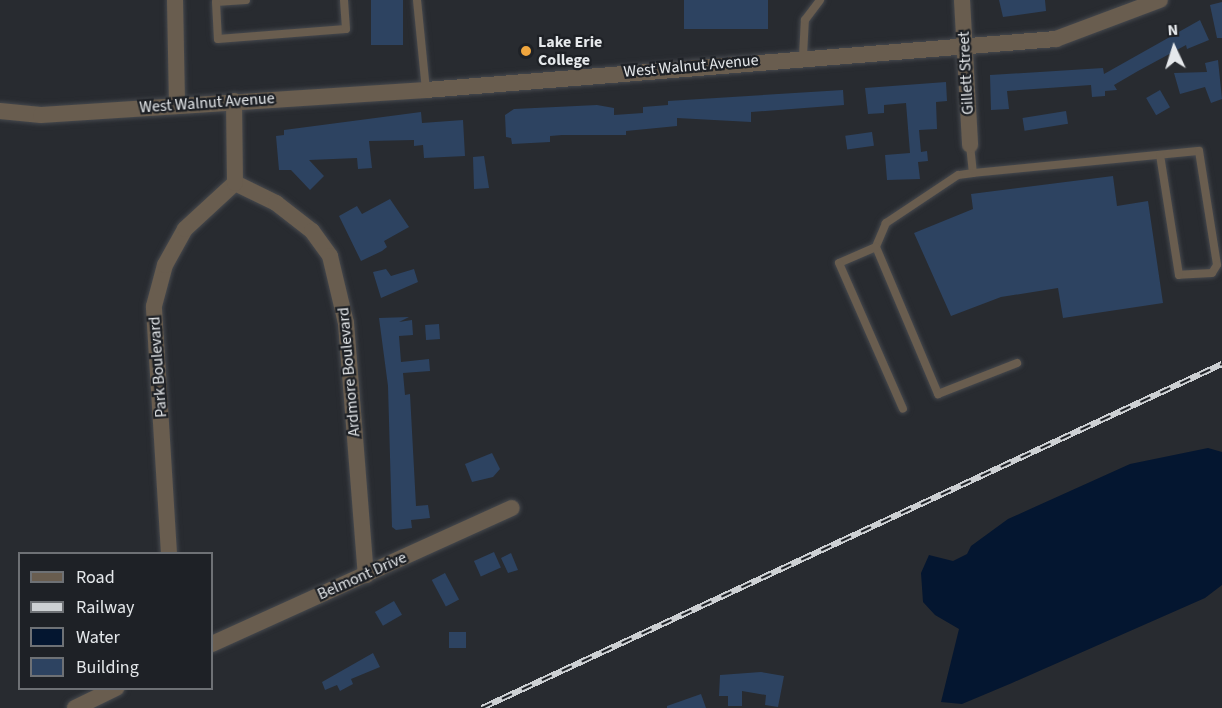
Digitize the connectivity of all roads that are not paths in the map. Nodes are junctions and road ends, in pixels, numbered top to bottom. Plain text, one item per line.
1 (175, 0) edge
2 (246, 0) edge
3 (344, 0) edge
4 (417, 0) edge
5 (820, 0) edge
6 (962, 0) edge
7 (1160, 0) edge
8 (965, 45) junction
9 (803, 56) junction
10 (426, 90) junction
11 (234, 101) junction
12 (177, 103) junction
13 (0, 111) edge
14 (970, 146) joint
15 (1160, 155) junction
16 (973, 173) junction
17 (236, 183) junction
18 (876, 247) junction
19 (1017, 363) dead end
20 (903, 409) dead end
21 (512, 508) dead end
22 (169, 552) edge
23 (366, 575) junction
24 (213, 644) edge
25 (112, 690) edge
26 (75, 708) edge

1 - 12 street
2 - 3 lane
4 - 10 lane
5 - 9 lane
6 - 8 street, Gillett Street
7 - 8 street, West Walnut Avenue
8 - 9 street, West Walnut Avenue
8 - 14 street, Gillett Street
9 - 10 street, West Walnut Avenue
10 - 11 street, West Walnut Avenue
11 - 12 street, West Walnut Avenue
11 - 17 street
12 - 13 street, West Walnut Avenue
14 - 16 lane
15 - 15 lane
15 - 16 lane
16 - 18 lane
17 - 22 street, Park Boulevard
17 - 23 street, Ardmore Boulevard
18 - 19 lane
18 - 20 lane
21 - 23 street, Belmont Drive
23 - 24 street, Belmont Drive
25 - 26 street

